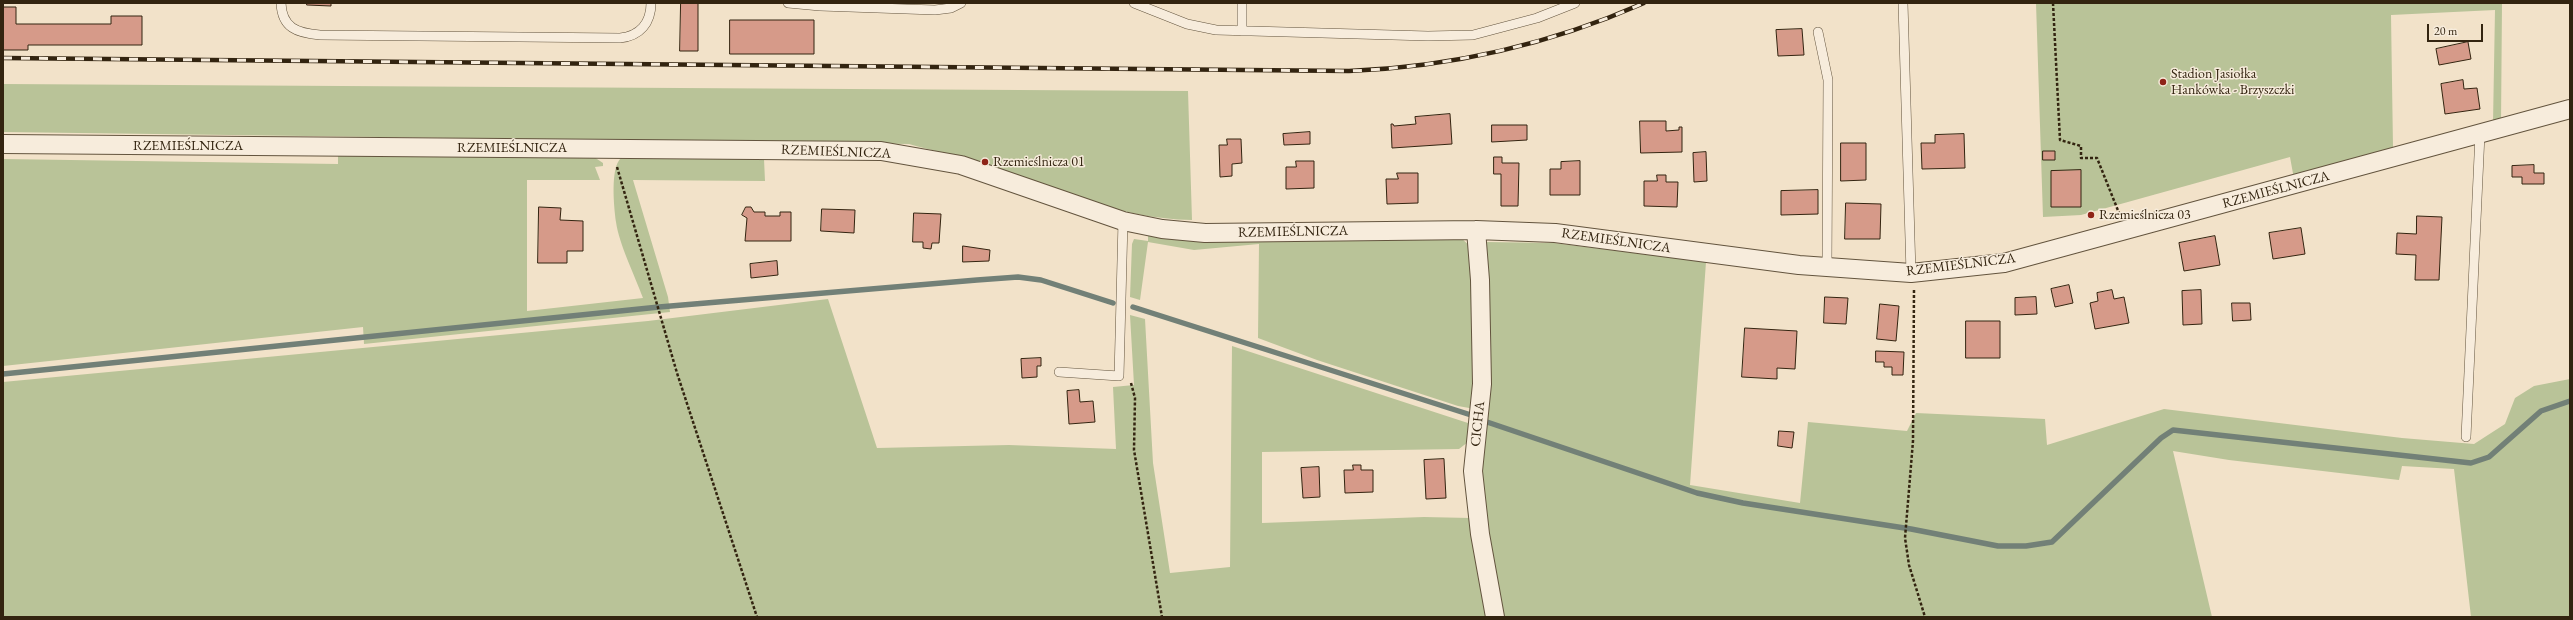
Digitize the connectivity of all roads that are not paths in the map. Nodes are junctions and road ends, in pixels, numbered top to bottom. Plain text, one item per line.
1 (281, 3) edge
2 (651, 3) edge
3 (788, 3) edge
4 (961, 3) edge
5 (1134, 3) edge
6 (1242, 3) edge
7 (1575, 3) edge
8 (1903, 3) edge
9 (1242, 30) junction
10 (1818, 32) dead end
11 (2570, 109) edge
12 (2480, 134) junction
13 (3, 144) edge
14 (1123, 221) junction
15 (1476, 230) junction
16 (1827, 267) junction
17 (1913, 273) junction
18 (1059, 372) dead end
19 (2466, 437) dead end
20 (1495, 617) edge

1 - 2 lane
3 - 4 lane
5 - 9 lane
6 - 9 lane
7 - 9 lane
8 - 17 lane
10 - 16 lane
11 - 12 street, RZEMIEŚLNICZA
12 - 17 street, RZEMIEŚLNICZA
12 - 19 lane
13 - 14 street, RZEMIEŚLNICZA
14 - 15 street, RZEMIEŚLNICZA
14 - 18 lane
15 - 16 street, RZEMIEŚLNICZA
15 - 20 street, CICHA
16 - 17 street, RZEMIEŚLNICZA

